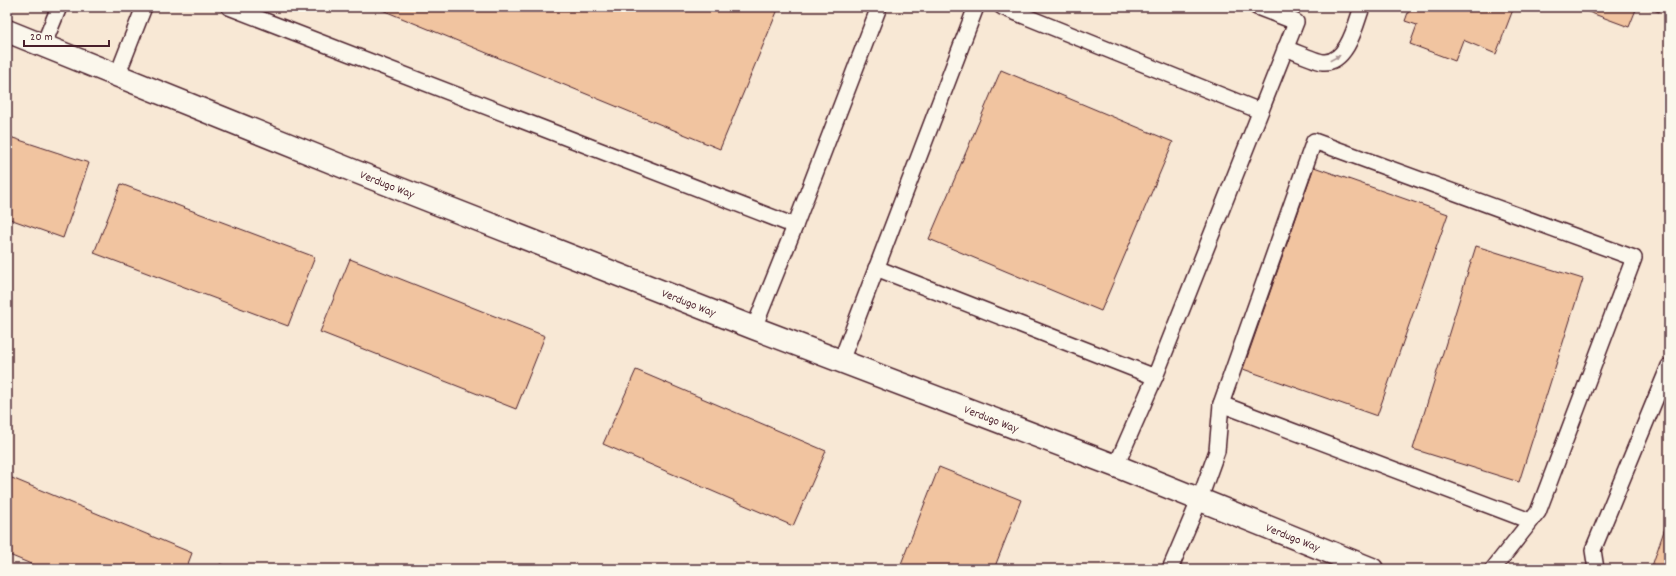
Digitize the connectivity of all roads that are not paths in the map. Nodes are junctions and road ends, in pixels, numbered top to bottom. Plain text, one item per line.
1 (59, 7) edge
2 (144, 7) edge
3 (229, 7) edge
4 (879, 7) edge
5 (976, 7) edge
6 (1002, 7) edge
7 (1257, 7) edge
8 (1362, 7) edge
9 (7, 32) edge
10 (43, 46) junction
11 (1285, 48) junction
12 (117, 76) junction
13 (1260, 111) junction
14 (795, 226) junction
15 (876, 268) junction
16 (754, 328) junction
17 (841, 361) junction
18 (1669, 366) edge
19 (1155, 377) junction
20 (1221, 404) junction
21 (1116, 466) junction
22 (1199, 501) junction
23 (1530, 521) junction
24 (1170, 569) edge
25 (1372, 569) edge
26 (1493, 569) edge
27 (1596, 569) edge

1 - 10 lane
2 - 12 lane
3 - 14 lane
4 - 14 lane
5 - 15 lane
6 - 13 lane
7 - 11 lane
11 -> 8 lane
9 - 10 street, Verdugo Way
10 - 12 street, Verdugo Way
11 - 13 lane
12 - 16 street, Verdugo Way
13 - 19 lane
14 - 16 lane
15 - 17 lane
15 - 19 lane
16 - 17 street, Verdugo Way
17 - 21 street, Verdugo Way
18 - 27 lane
19 - 21 lane
20 - 22 lane
20 - 23 lane
20 - 23 lane
21 - 22 street, Verdugo Way
22 - 24 lane
22 - 25 street, Verdugo Way
23 - 26 lane

